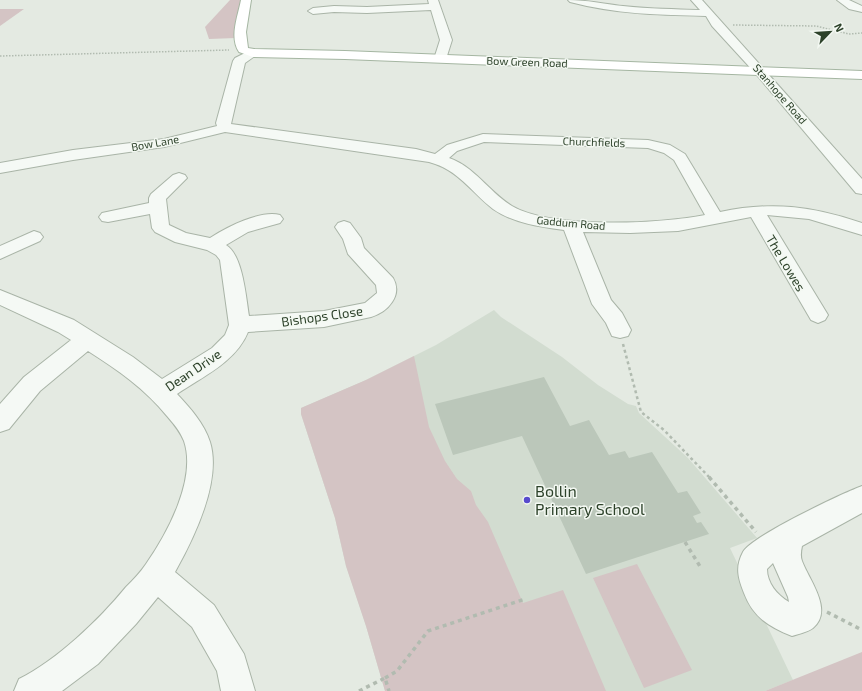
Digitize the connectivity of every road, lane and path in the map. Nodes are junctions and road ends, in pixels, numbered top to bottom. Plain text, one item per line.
1 (246, 0) edge
2 (573, 0) edge
3 (696, 0) edge
4 (842, 0) edge
5 (434, 3) edge
6 (314, 11) dead end
7 (861, 11) edge
8 (712, 19) junction
9 (862, 33) edge
10 (248, 51) junction
11 (0, 56) edge
12 (440, 59) junction
13 (760, 71) junction
14 (862, 75) edge
15 (226, 128) junction
16 (438, 159) junction
17 (0, 168) edge
18 (179, 178) dead end
19 (859, 181) edge
20 (157, 203) junction
21 (756, 211) junction
22 (108, 217) dead end
23 (716, 219) junction
24 (274, 220) dead end
25 (571, 225) junction
26 (344, 227) dead end
27 (862, 229) edge
28 (34, 237) dead end
29 (213, 245) junction
30 (0, 253) edge
31 (0, 297) edge
32 (818, 315) dead end
33 (240, 325) junction
34 (620, 330) joint
35 (88, 339) junction
36 (160, 392) junction
37 (0, 421) edge
38 (862, 499) edge
39 (685, 542) dead end
40 (780, 542) junction
41 (701, 568) dead end
42 (156, 576) junction
43 (525, 599) dead end
44 (806, 601) joint
45 (862, 630) edge
46 (385, 678) junction
47 (31, 691) edge
48 (238, 691) edge
49 (359, 691) edge
50 (389, 691) edge

1 - 10 main road
2 - 8 street
3 - 8 street, Stanhope Road
4 - 7 street
5 - 6 street
5 - 12 street
8 - 9 path
8 - 13 street, Stanhope Road
10 - 11 path
10 - 12 main road, Bow Green Road
10 - 15 street
12 - 13 main road, Bow Green Road
13 - 14 main road, Bow Green Road
13 - 19 street, Stanhope Road
15 - 16 street, Gaddum Road
15 - 17 street, Bow Lane
16 - 23 street, Churchfields
16 - 25 street, Gaddum Road
18 - 20 street
20 - 22 street
20 - 29 street
21 - 23 street, Gaddum Road
21 - 27 street, Gaddum Road
21 - 32 street, The Lowes
23 - 25 street, Gaddum Road
24 - 29 street
25 - 34 street
26 - 33 street, Bishops Close
28 - 30 street
29 - 33 street
31 - 35 street
33 - 36 street, Dean Drive
34 - 40 path
35 - 36 street
35 - 37 street
36 - 42 street
38 - 40 street
39 - 41 path
40 - 44 street
42 - 47 street
42 - 48 street
43 - 46 path
44 - 45 path
46 - 49 path
46 - 50 path

